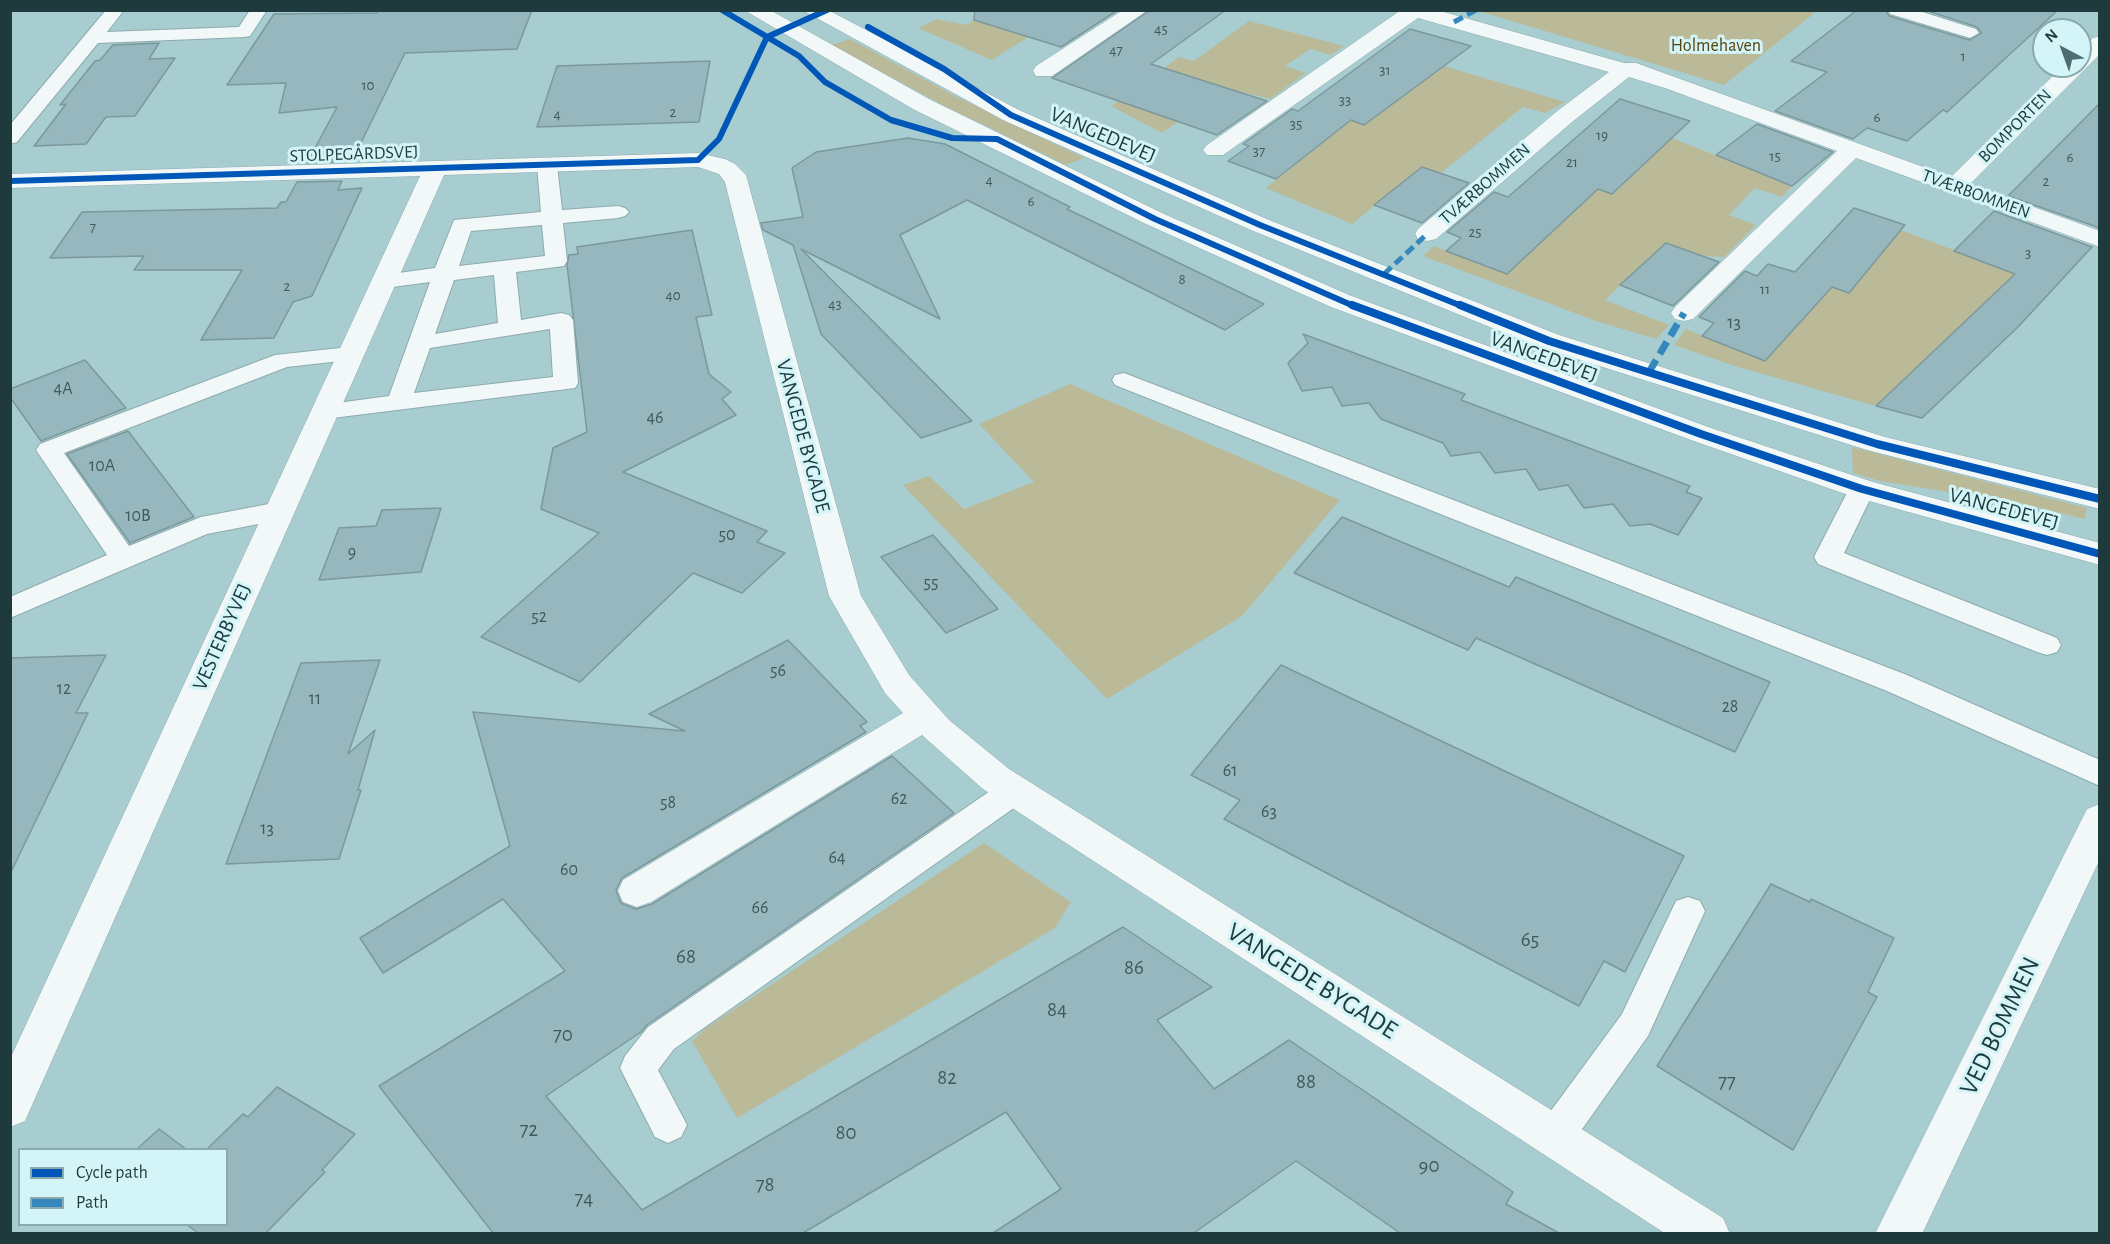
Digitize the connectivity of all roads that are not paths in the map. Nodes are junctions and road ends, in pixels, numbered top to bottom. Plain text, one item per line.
1 (116, 10) edge
2 (259, 10) edge
3 (754, 10) edge
4 (813, 10) edge
5 (849, 10) edge
6 (1138, 10) edge
7 (1896, 10) edge
8 (1414, 11) edge
9 (785, 20) edge
10 (1970, 33) dead end
11 (93, 38) junction
12 (1628, 68) junction
13 (1044, 71) dead end
14 (2063, 78) edge
15 (1011, 115) junction
16 (10, 138) edge
17 (1852, 149) junction
18 (1215, 150) dead end
19 (698, 160) joint
20 (547, 165) junction
21 (435, 168) junction
22 (10, 181) edge
23 (1955, 186) junction
24 (618, 212) dead end
25 (554, 217) junction
26 (1427, 234) dead end
27 (2100, 240) edge
28 (504, 267) junction
29 (444, 274) junction
30 (385, 281) junction
31 (1684, 313) dead end
32 (510, 329) junction
33 (420, 343) junction
34 (350, 354) junction
35 (1124, 380) dead end
36 (399, 402) junction
37 (324, 411) junction
38 (1862, 489) junction
39 (2100, 499) edge
40 (279, 511) junction
41 (2100, 554) edge
42 (124, 559) junction
43 (10, 608) edge
44 (2047, 645) dead end
45 (926, 716) junction
46 (2100, 774) edge
47 (1014, 791) junction
48 (2100, 819) edge
49 (637, 891) dead end
50 (1688, 911) dead end
51 (10, 1107) edge
52 (668, 1125) dead end
53 (1556, 1136) junction
54 (1707, 1233) edge
55 (1898, 1233) edge

1 - 11 lane
2 - 11 lane
3 - 9 street, VANGEDEVEJ
4 - 15 street, VANGEDEVEJ
5 - 15 street
6 - 13 street
7 - 10 lane
8 - 12 street, TVÆRBOMMEN
8 - 18 street, TVÆRBOMMEN
9 - 38 street, VANGEDEVEJ
11 - 16 lane
12 - 17 street, TVÆRBOMMEN
12 - 26 street, TVÆRBOMMEN
14 - 23 street, BOMPORTEN
15 - 39 street, VANGEDEVEJ
17 - 23 street, TVÆRBOMMEN
17 - 31 street
19 - 20 street, STOLPEGÅRDSVEJ
19 - 45 street, VANGEDE BYGADE
20 - 21 street, STOLPEGÅRDSVEJ
20 - 25 lane
21 - 22 street, STOLPEGÅRDSVEJ
21 - 30 street, VESTERBYVEJ
23 - 27 street, TVÆRBOMMEN
24 - 25 lane
25 - 28 lane
25 - 29 lane
28 - 29 lane
28 - 32 lane
29 - 30 lane
29 - 33 lane
30 - 34 street, VESTERBYVEJ
32 - 33 lane
32 - 36 lane
33 - 36 lane
34 - 37 street, VESTERBYVEJ
34 - 42 lane
35 - 46 lane
36 - 37 lane
37 - 40 street, VESTERBYVEJ
38 - 41 street, VANGEDEVEJ
38 - 44 lane
40 - 42 lane
40 - 51 street, VESTERBYVEJ
42 - 43 lane
45 - 47 street, VANGEDE BYGADE
45 - 49 street
47 - 52 lane
47 - 53 street, VANGEDE BYGADE
48 - 55 street, VED BOMMEN
50 - 53 lane
53 - 54 street, VANGEDE BYGADE

